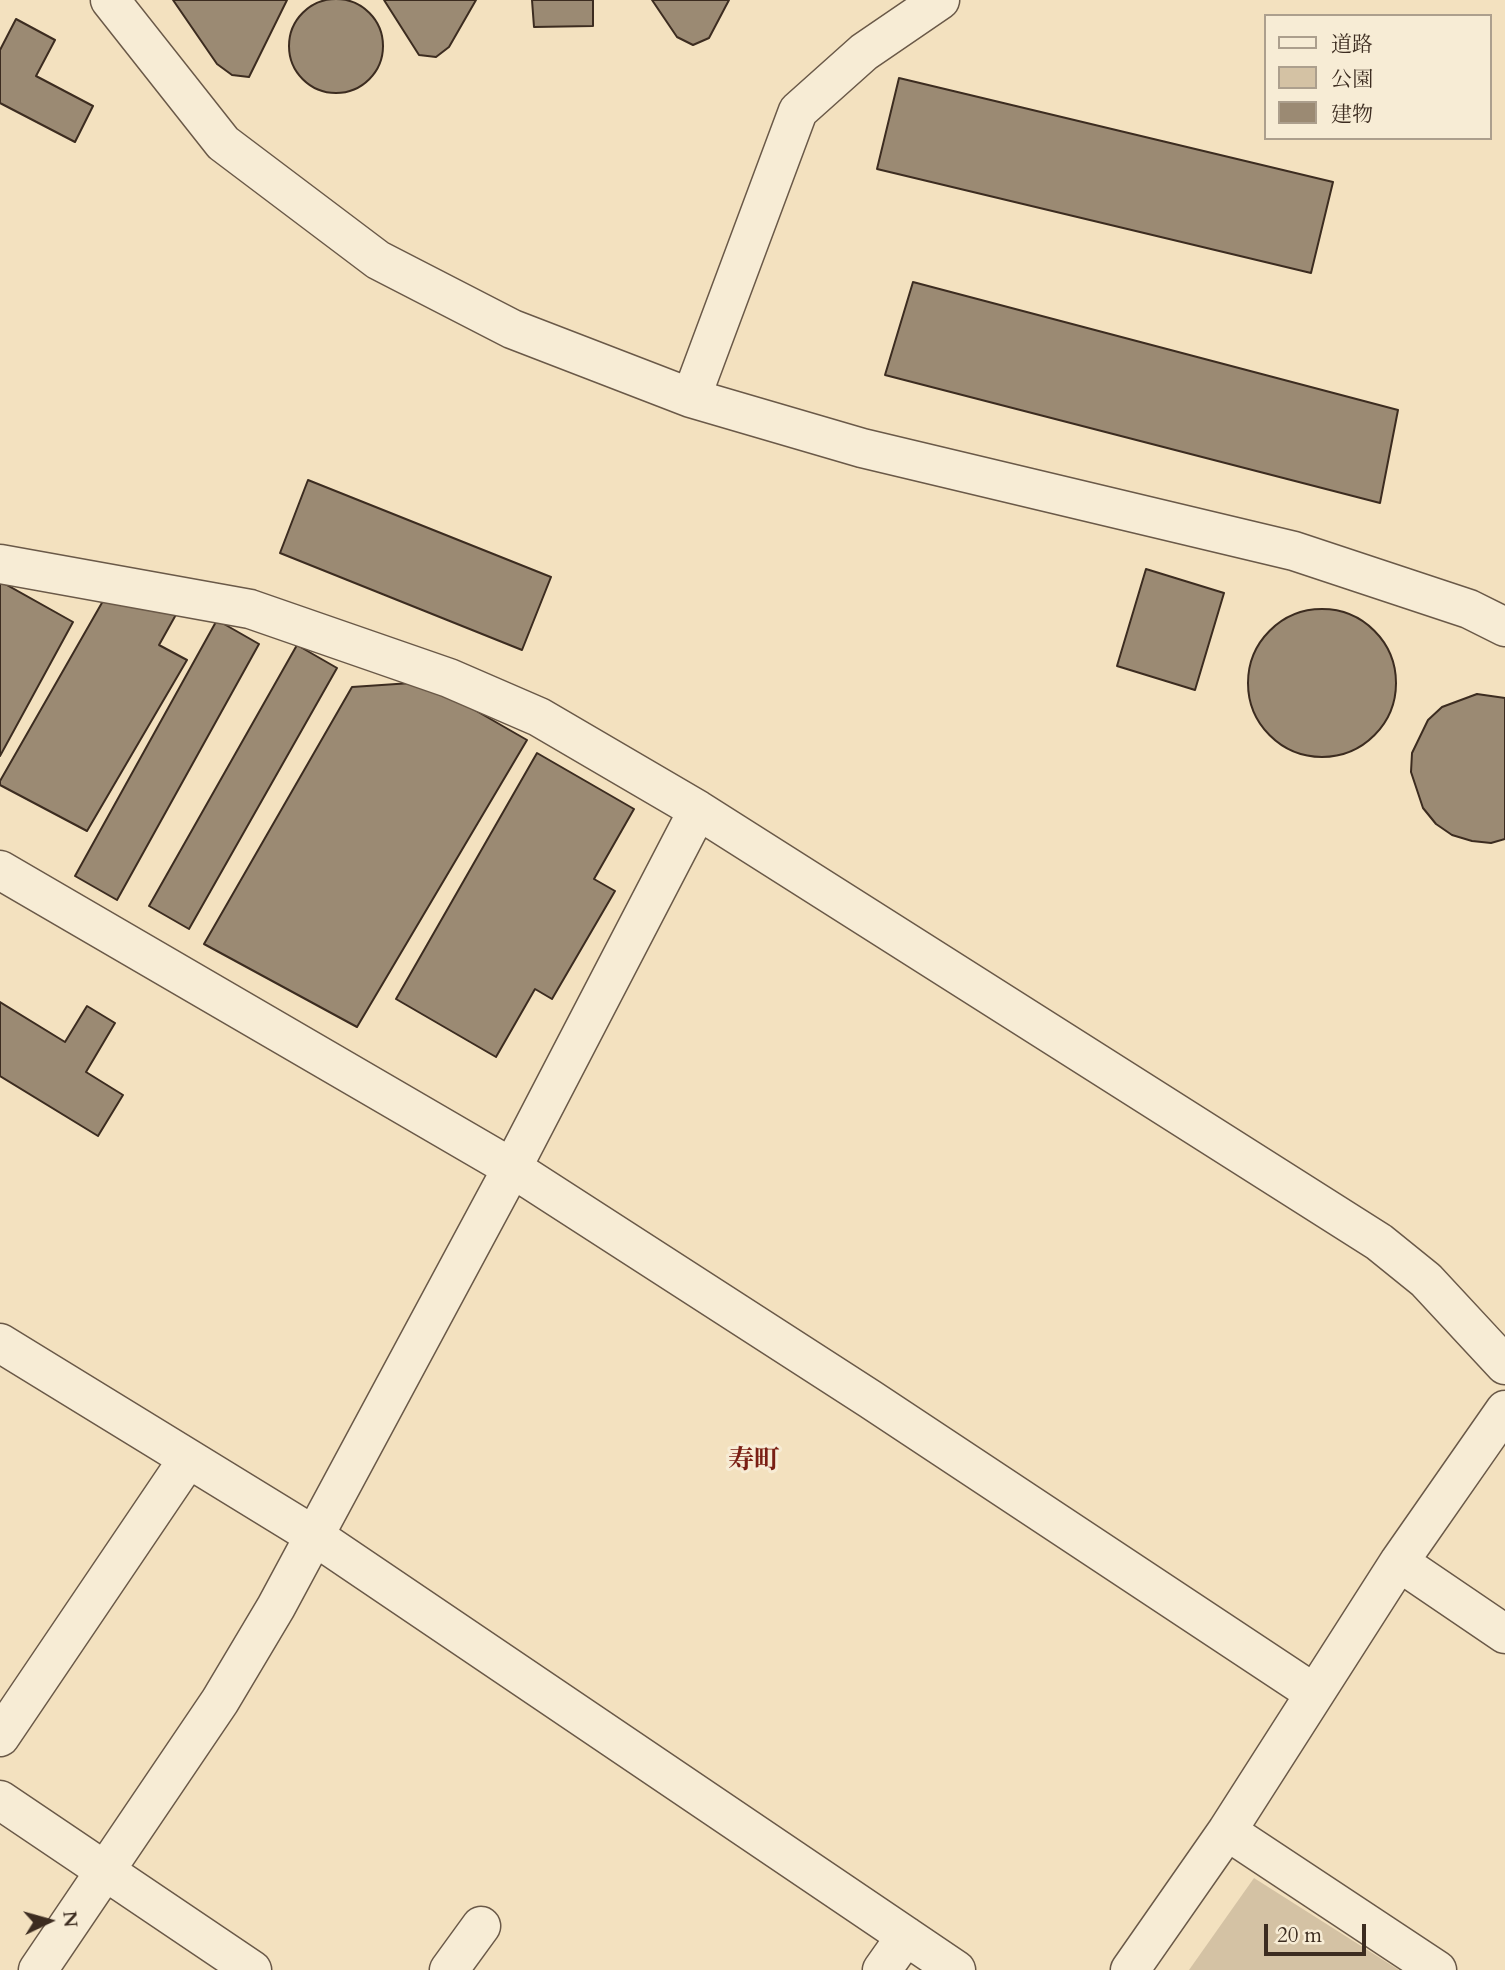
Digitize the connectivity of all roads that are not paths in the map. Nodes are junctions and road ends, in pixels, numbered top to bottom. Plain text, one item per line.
1 (110, 0) edge
2 (940, 0) edge
3 (691, 398) junction
4 (0, 564) edge
5 (1505, 627) edge
6 (698, 810) junction
7 (0, 870) edge
8 (512, 1168) junction
9 (0, 1343) edge
10 (1505, 1365) edge
11 (1505, 1410) edge
12 (188, 1459) junction
13 (313, 1535) junction
14 (1399, 1562) junction
15 (1505, 1634) edge
16 (1314, 1693) junction
17 (0, 1737) edge
18 (0, 1800) edge
19 (1227, 1831) junction
20 (104, 1870) junction
21 (481, 1926) dead end
22 (906, 1936) junction
23 (38, 1970) edge
24 (252, 1970) edge
25 (449, 1970) edge
26 (882, 1970) edge
27 (956, 1970) edge
28 (1130, 1970) edge
29 (1437, 1970) edge

1 - 3 street
2 - 3 street
3 - 5 street
4 - 6 street
6 - 8 street
6 - 10 street
7 - 8 street
8 - 13 street
8 - 16 street
9 - 12 street
11 - 14 street
12 - 13 street
12 - 17 street
13 - 20 street
13 - 22 street
14 - 15 street
14 - 16 street
16 - 19 street
18 - 20 street
19 - 28 street
19 - 29 street
20 - 23 street
20 - 24 street
21 - 25 street
22 - 26 street
22 - 27 street

